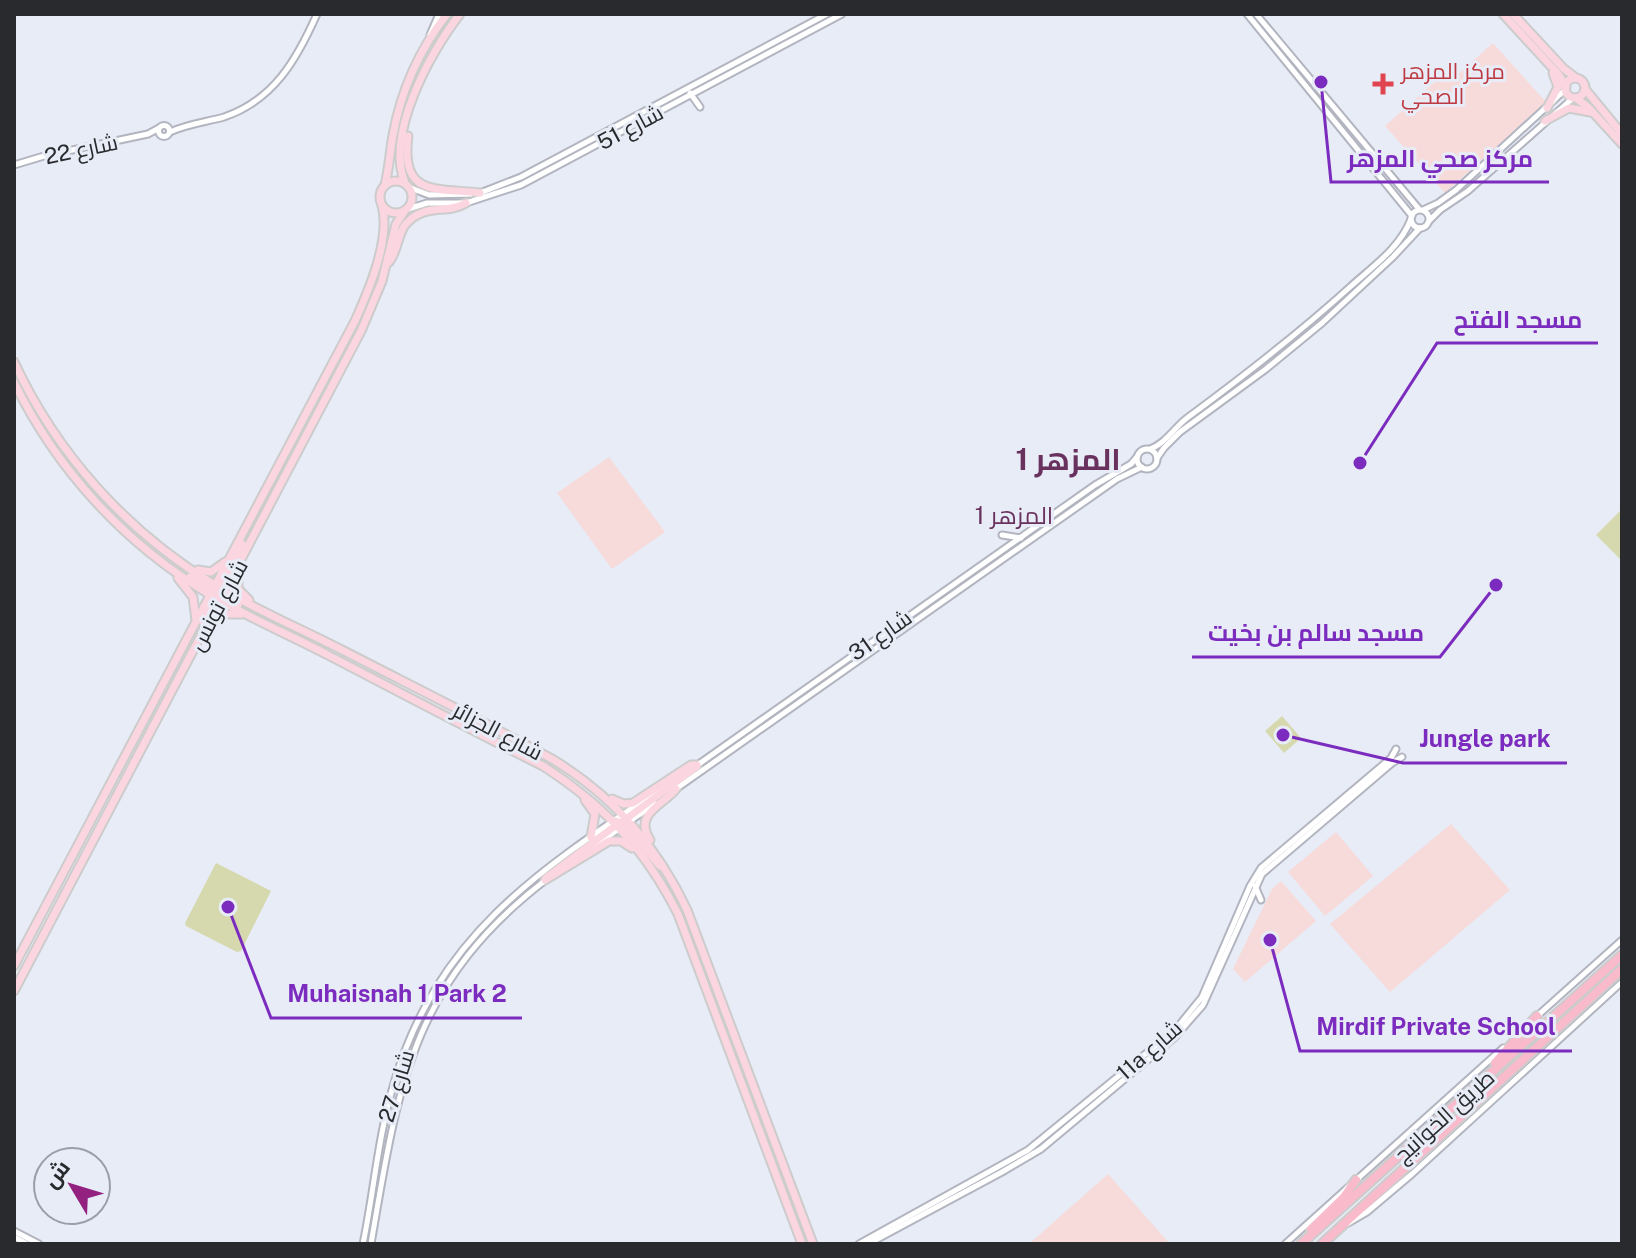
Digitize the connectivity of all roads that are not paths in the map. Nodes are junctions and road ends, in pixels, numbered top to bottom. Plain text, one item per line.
1 (317, 14) edge
2 (439, 14) edge
3 (447, 14) edge
4 (460, 14) edge
5 (827, 14) edge
6 (842, 14) edge
7 (1247, 14) edge
8 (1256, 14) edge
9 (1503, 14) edge
10 (1513, 14) edge
11 (812, 17) edge
12 (429, 39) junction
13 (1554, 52) dead end
14 (771, 53) junction
15 (1547, 61) junction
16 (1558, 62) junction
17 (724, 69) junction
18 (1576, 78) junction
19 (1566, 88) junction
20 (1585, 89) junction
21 (691, 94) junction
22 (1575, 98) junction
23 (700, 107) dead end
24 (1547, 108) junction
25 (1595, 114) junction
26 (407, 119) junction
27 (1545, 121) junction
28 (1602, 122) junction
29 (169, 130) junction
30 (160, 132) junction
31 (1603, 133) dead end
32 (1622, 134) edge
33 (1622, 144) edge
34 (1502, 160) junction
35 (14, 165) edge
36 (1501, 170) dead end
37 (385, 185) junction
38 (408, 186) junction
39 (1398, 192) junction
40 (480, 193) junction
41 (466, 203) junction
42 (382, 205) junction
43 (406, 210) junction
44 (1421, 210) junction
45 (1411, 217) junction
46 (1430, 220) junction
47 (1420, 228) junction
48 (387, 263) junction
49 (14, 362) edge
50 (14, 382) edge
51 (1150, 449) junction
52 (1137, 457) junction
53 (1157, 458) junction
54 (1142, 467) junction
55 (249, 523) junction
56 (1002, 535) dead end
57 (1022, 537) junction
58 (1009, 546) junction
59 (230, 557) junction
60 (241, 561) junction
61 (188, 567) junction
62 (172, 570) junction
63 (979, 576) junction
64 (218, 593) junction
65 (266, 613) junction
66 (248, 614) junction
67 (196, 622) junction
68 (201, 636) junction
69 (362, 660) junction
70 (372, 660) dead end
71 (497, 743) junction
72 (486, 744) dead end
73 (1396, 749) dead end
74 (1402, 757) dead end
75 (697, 765) junction
76 (543, 766) junction
77 (588, 782) junction
78 (676, 789) junction
79 (622, 821) junction
80 (591, 837) junction
81 (663, 866) junction
82 (654, 871) junction
83 (545, 880) junction
84 (1255, 886) junction
85 (1261, 900) dead end
86 (1622, 940) edge
87 (1622, 955) edge
88 (14, 966) edge
89 (1622, 969) edge
90 (714, 976) junction
91 (1622, 982) edge
92 (724, 984) dead end
93 (14, 991) edge
94 (1537, 1016) junction
95 (1154, 1048) junction
96 (1138, 1069) junction
97 (1126, 1070) junction
98 (1487, 1078) junction
99 (1079, 1119) junction
100 (1356, 1180) junction
101 (971, 1183) junction
102 (953, 1199) junction
103 (1343, 1224) junction
104 (14, 1231) edge
105 (14, 1237) edge
106 (27, 1244) edge
107 (39, 1244) edge
108 (363, 1244) edge
109 (371, 1244) edge
110 (804, 1244) edge
111 (813, 1244) edge
112 (859, 1244) edge
113 (868, 1244) edge
114 (1285, 1244) edge
115 (1300, 1244) edge
116 (1322, 1244) edge

1 - 29 street
2 - 12 street
3 - 12 main road
4 - 26 main road
5 - 11 street, شارع 51
6 - 14 street, شارع 51
7 - 39 street
8 - 39 street
9 - 15 main road
10 - 16 main road
11 - 14 street
11 - 17 street, شارع 51
12 - 37 main road
13 - 16 main road
14 - 21 street, شارع 51
15 - 19 main road
15 - 24 main road
16 - 18 main road
17 - 21 street
17 - 40 street, شارع 51
18 - 19 main road
18 - 20 main road
19 - 22 main road
19 - 24 street
20 - 22 main road
20 - 32 main road
21 - 23 street
21 - 41 street, شارع 51
22 - 25 main road
22 - 27 street
24 - 44 street
25 - 27 main road
25 - 28 main road
26 - 38 main road
26 - 40 main road
27 - 34 street
28 - 31 main road
28 - 33 main road
29 - 30 street
29 - 30 street
30 - 35 street, شارع 22
34 - 36 street
34 - 46 street
37 - 38 main road
37 - 42 main road
38 - 40 street, شارع 51
38 - 43 main road
39 - 44 street
39 - 45 street
41 - 43 street, شارع 51
41 - 48 main road
42 - 43 main road
42 - 55 main road, شارع تونس
43 - 48 main road, شارع تونس
44 - 45 street
44 - 46 street
45 - 47 street
45 - 51 street
46 - 47 street
47 - 53 street
48 - 60 main road, شارع تونس
49 - 61 main road, شارع الجزائر
50 - 62 main road, شارع الجزائر
51 - 52 street
51 - 53 street
52 - 54 street
52 - 57 street, شارع 31
53 - 54 street
54 - 63 street, شارع 31
55 - 59 main road, شارع تونس
55 - 64 main road
56 - 57 street
57 - 58 street, شارع 31
58 - 63 street
58 - 75 street, شارع 31
59 - 61 main road
59 - 64 main road, شارع تونس
60 - 64 main road, شارع تونس
60 - 65 main road
61 - 64 main road, شارع الجزائر
62 - 64 main road, شارع الجزائر
62 - 67 main road
63 - 78 street, شارع 31
64 - 65 main road, شارع الجزائر
64 - 66 main road, شارع الجزائر
64 - 67 main road, شارع تونس
64 - 68 main road, شارع تونس
65 - 69 main road, شارع الجزائر
66 - 68 main road
66 - 71 main road, شارع الجزائر
67 - 88 main road, شارع تونس
68 - 93 main road, شارع تونس
69 - 70 main road
69 - 77 main road, شارع الجزائر
71 - 72 main road
71 - 76 main road, شارع الجزائر
73 - 95 street, 11a شارع
74 - 84 street, 11a شارع
75 - 77 main road
75 - 79 main road
76 - 79 main road, شارع الجزائر
76 - 80 main road
77 - 79 main road, شارع الجزائر
78 - 79 street, شارع 31
78 - 81 main road
79 - 80 street, شارع 27
79 - 81 main road, شارع الجزائر
79 - 82 main road, شارع الجزائر
79 - 83 main road
80 - 108 street, شارع 27
81 - 90 main road, شارع الجزائر
82 - 83 main road
82 - 110 main road, شارع الجزائر
83 - 109 street, شارع 27
84 - 85 street
84 - 96 street, 11a شارع
86 - 94 street
87 - 98 highway, طريق الخوانيج
89 - 103 highway, طريق الخوانيج
90 - 92 main road
90 - 111 main road, شارع الجزائر
91 - 103 street
94 - 98 highway
94 - 100 street
95 - 96 street
95 - 97 street, 11a شارع
96 - 99 street, 11a شارع
97 - 99 street
97 - 101 street, 11a شارع
98 - 115 highway, طريق الخوانيج
99 - 102 street, 11a شارع
100 - 114 street
100 - 115 highway
101 - 102 street
101 - 112 street, 11a شارع
102 - 113 street, 11a شارع
103 - 116 highway, طريق الخوانيج
104 - 107 street
105 - 106 street

